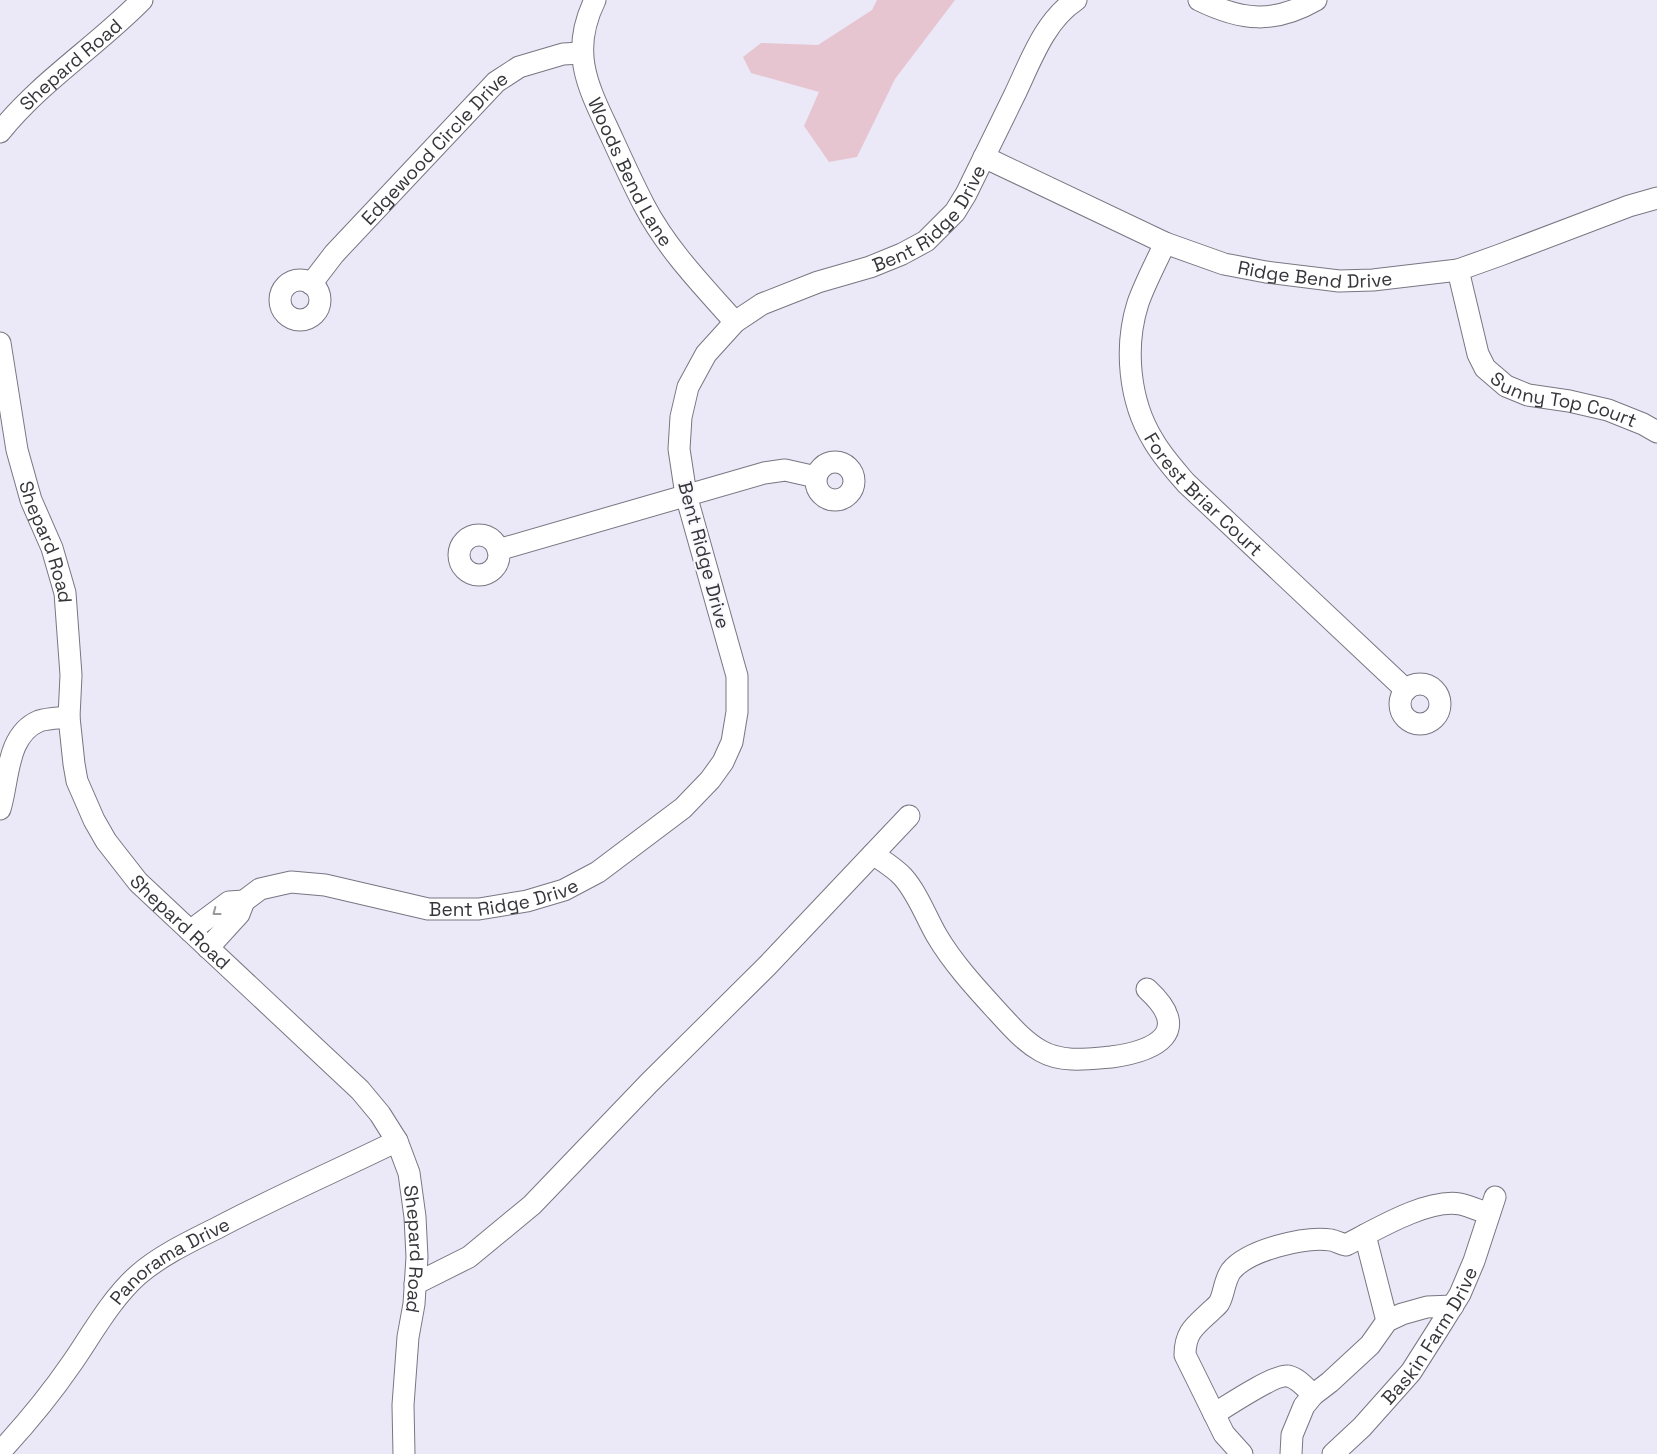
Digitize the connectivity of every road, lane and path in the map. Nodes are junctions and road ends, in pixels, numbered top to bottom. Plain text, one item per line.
1 (142, 0) edge
2 (595, 0) edge
3 (1076, 0) edge
4 (1199, 0) edge
5 (1316, 0) edge
6 (582, 53) junction
7 (0, 132) edge
8 (984, 157) junction
9 (1657, 198) edge
10 (1165, 243) junction
11 (1458, 270) junction
12 (311, 284) dead end
13 (735, 322) junction
14 (0, 343) edge
15 (1657, 432) edge
16 (816, 476) dead end
17 (686, 495) junction
18 (498, 550) dead end
19 (1406, 690) dead end
20 (69, 717) junction
21 (0, 809) edge
22 (909, 816) dead end
23 (873, 854) junction
24 (244, 901) junction
25 (190, 931) junction
26 (208, 948) junction
27 (1147, 990) dead end
28 (397, 1141) junction
29 (1365, 1235) junction
30 (415, 1284) junction
31 (1453, 1306) junction
32 (1387, 1321) junction
33 (1313, 1395) junction
34 (1214, 1414) junction
35 (0, 1452) edge
36 (404, 1454) edge
37 (1242, 1454) edge
38 (1291, 1454) edge
39 (1334, 1454) edge

1 - 7 street, Shepard Road
2 - 6 street, Woods Bend Lane
3 - 8 street, Bent Ridge Drive
4 - 5 street
6 - 12 street, Edgewood Circle Drive
6 - 13 street, Woods Bend Lane
8 - 10 street, Ridge Bend Drive
8 - 13 street, Bent Ridge Drive
9 - 11 street, Ridge Bend Drive
10 - 11 street, Ridge Bend Drive
10 - 19 street, Forest Briar Court
11 - 15 street, Sunny Top Court
13 - 17 street, Bent Ridge Drive
14 - 20 street, Shepard Road
16 - 17 street
17 - 18 street
17 - 24 street, Bent Ridge Drive
20 - 21 street
20 - 25 street, Shepard Road
22 - 23 street
23 - 27 street
23 - 30 street
24 -> 25 street, Bent Ridge Drive
24 - 26 street, Bent Ridge Drive
25 - 26 street, Shepard Road
26 - 28 street, Shepard Road
28 - 30 street, Shepard Road
28 - 35 street, Panorama Drive
29 - 31 street, Baskin Farm Drive
29 - 32 street
29 - 34 street
30 - 36 street, Shepard Road
31 - 32 street
31 - 39 street, Baskin Farm Drive
32 - 33 street
33 - 34 street
33 - 38 street
34 - 37 street

